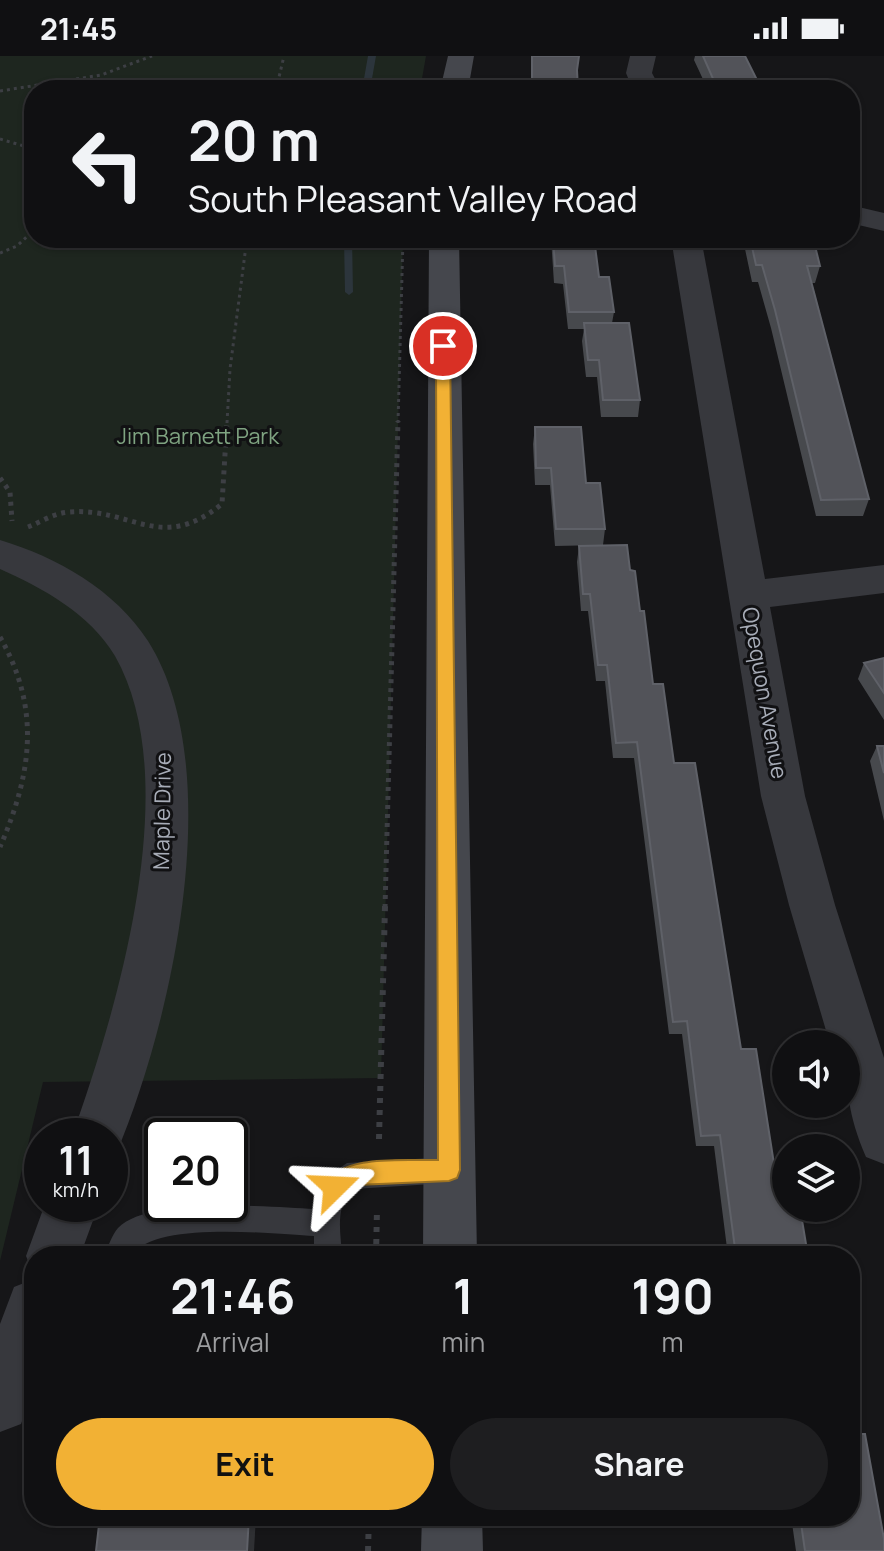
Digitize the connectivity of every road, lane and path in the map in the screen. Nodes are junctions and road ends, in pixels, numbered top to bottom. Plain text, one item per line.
1 (152, 56) edge
2 (284, 56) edge
3 (461, 56) edge
4 (643, 56) edge
5 (61, 80) edge
6 (278, 80) edge
7 (456, 80) edge
8 (642, 80) edge
9 (24, 87) edge
10 (0, 91) edge
11 (0, 139) edge
12 (24, 146) edge
13 (860, 216) edge
14 (884, 222) edge
15 (24, 239) edge
16 (246, 248) edge
17 (403, 248) edge
18 (444, 248) edge
19 (688, 248) edge
20 (0, 253) edge
21 (0, 478) edge
22 (11, 538) edge
23 (884, 579) edge
24 (748, 595) junction
25 (0, 637) edge
26 (0, 847) edge
27 (103, 1118) edge
28 (884, 1139) edge
29 (449, 1170) junction
30 (378, 1173) junction
31 (65, 1222) edge
32 (327, 1223) junction
33 (57, 1246) edge
34 (124, 1246) edge
35 (328, 1246) edge
36 (376, 1246) edge
37 (450, 1246) edge
38 (24, 1335) edge
39 (0, 1403) edge
40 (369, 1526) edge
41 (452, 1526) edge
42 (368, 1551) edge
43 (452, 1551) edge

1 - 5 path
2 - 6 path
3 - 7 main road
4 - 8 street
9 - 10 path
11 - 12 path
13 - 14 street
15 - 20 path
16 - 22 path
17 - 30 path
18 - 29 main road
19 - 24 street, Opequon Avenue
21 - 22 path
22 - 27 street, Maple Drive
23 - 24 street
24 - 28 street, Opequon Avenue
25 - 26 path
29 - 30 lane
29 - 37 main road
30 - 32 lane
30 - 36 path
31 - 33 street
32 - 34 lane
32 - 35 lane
38 - 39 street
40 - 42 path
41 - 43 main road

